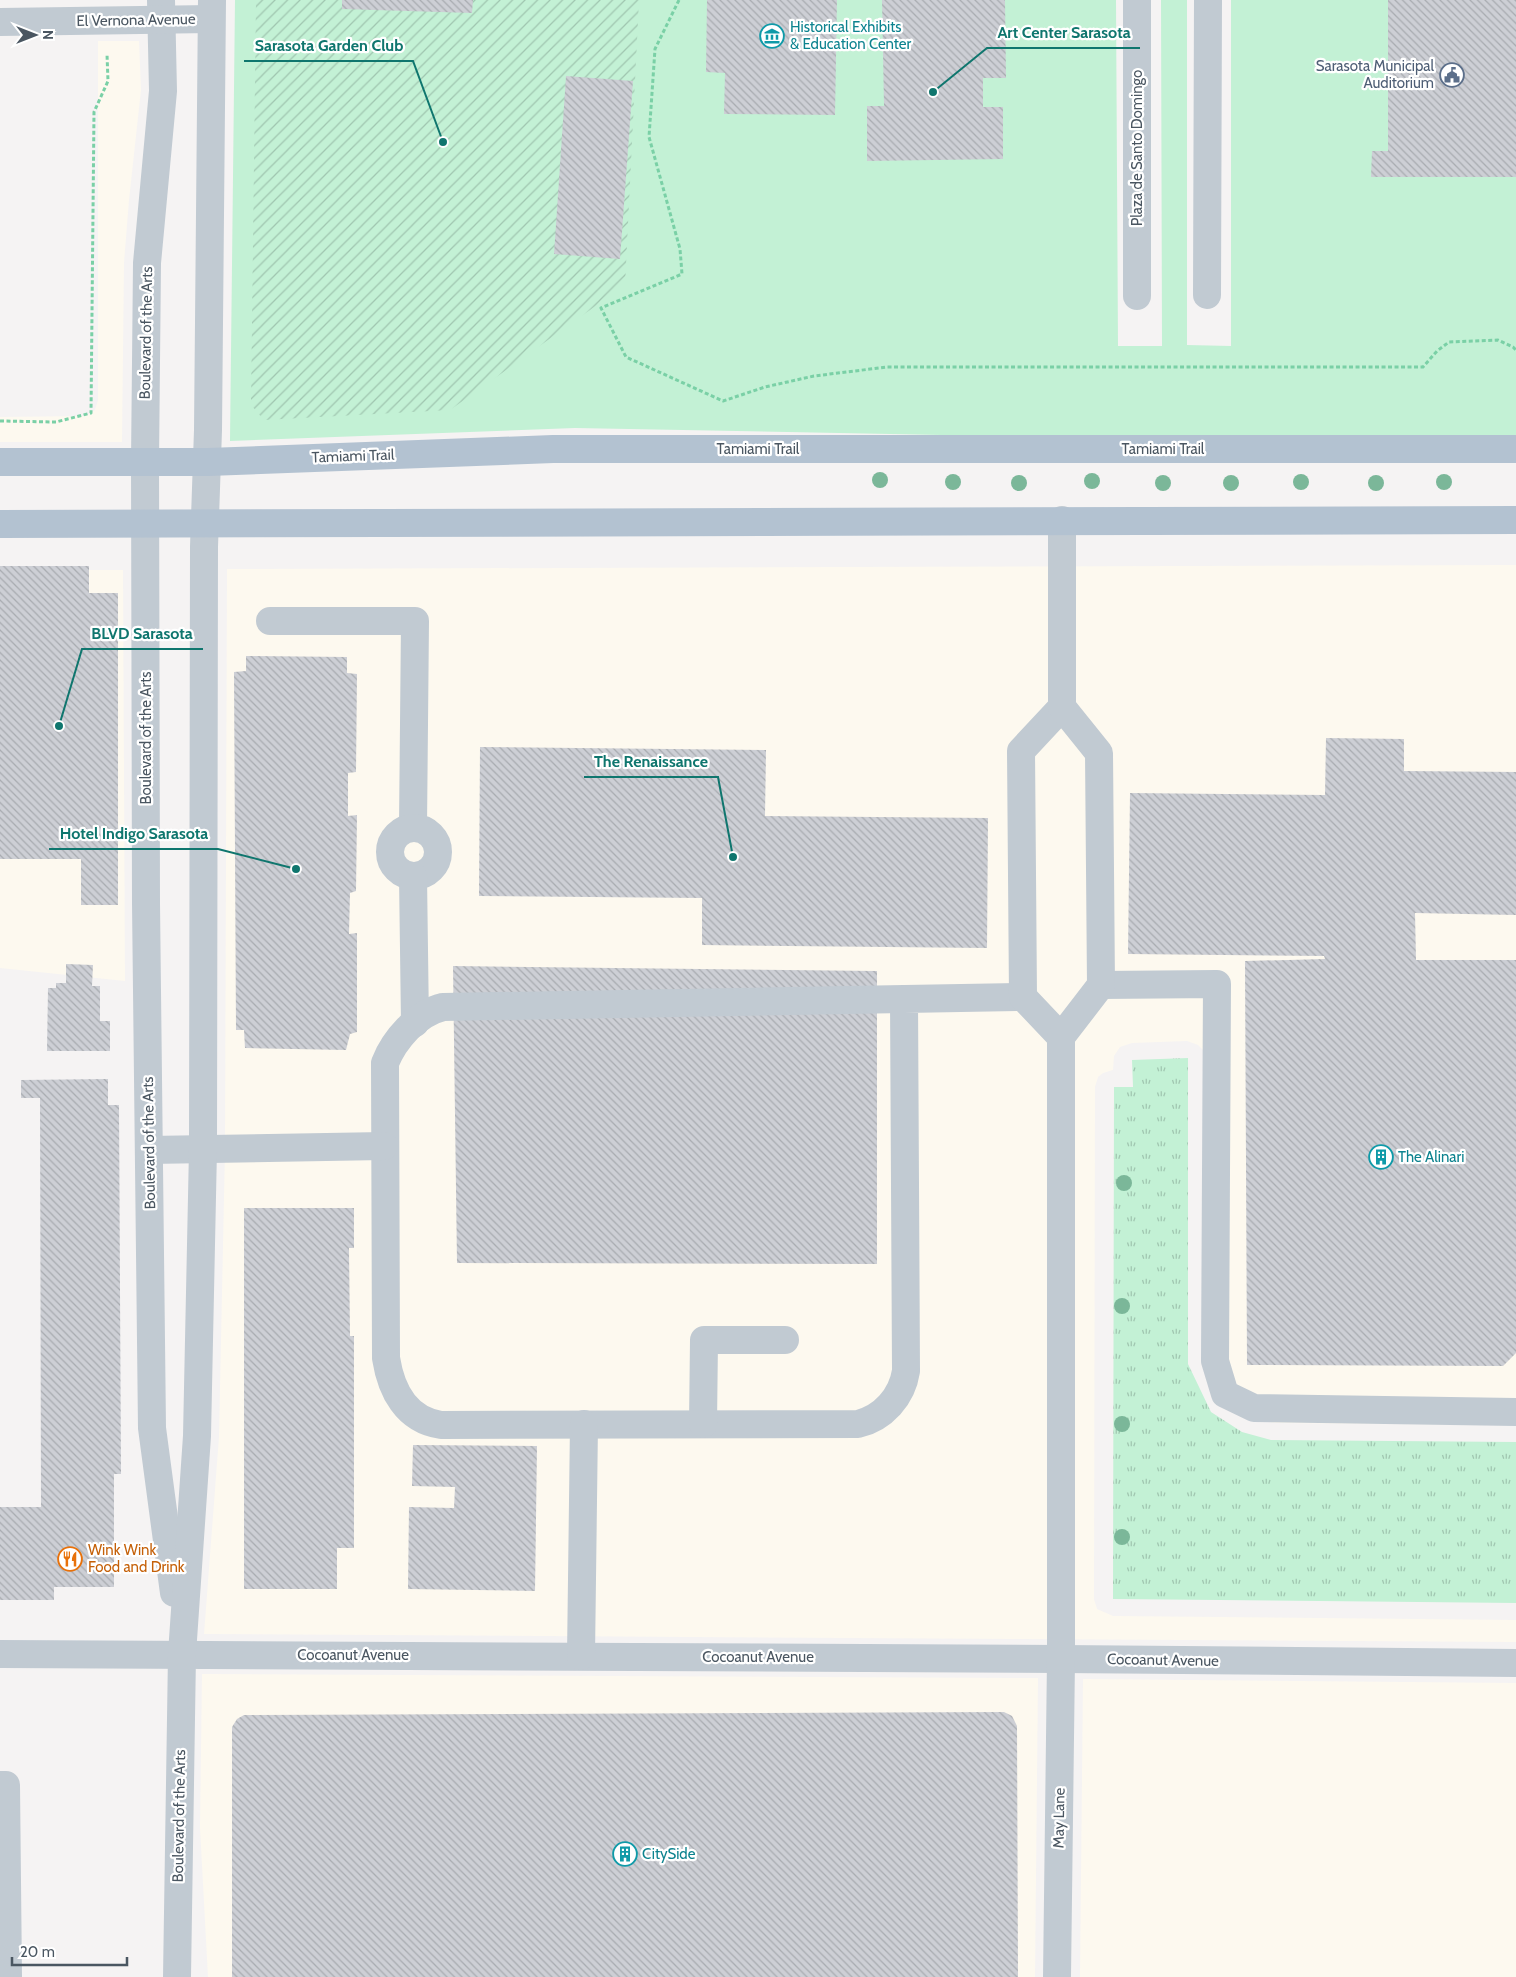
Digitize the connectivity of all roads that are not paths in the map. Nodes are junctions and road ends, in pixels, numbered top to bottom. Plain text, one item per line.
1 (1137, 0) edge
2 (1208, 0) edge
3 (212, 10) edge
4 (160, 11) edge
5 (0, 22) edge
6 (1207, 295) dead end
7 (1137, 296) dead end
8 (1516, 449) edge
9 (145, 461) junction
10 (0, 462) edge
11 (208, 462) junction
12 (1062, 520) junction
13 (1516, 520) edge
14 (145, 523) junction
15 (0, 524) edge
16 (205, 524) junction
17 (270, 621) dead end
18 (1062, 707) junction
19 (1101, 985) junction
20 (1023, 997) junction
21 (904, 999) junction
22 (415, 1023) junction
23 (1061, 1037) junction
24 (384, 1146) junction
25 (203, 1149) junction
26 (149, 1150) junction
27 (785, 1340) dead end
28 (1516, 1412) edge
29 (584, 1424) junction
30 (703, 1424) junction
31 (0, 1654) edge
32 (182, 1654) junction
33 (581, 1656) junction
34 (1061, 1659) junction
35 (1516, 1663) edge
36 (0, 1785) edge
37 (3, 1908) edge
38 (8, 1977) edge
39 (177, 1977) edge
40 (1058, 1977) edge

1 - 7 street, Plaza de Santo Domingo
2 - 6 street
3 - 4 street, El Vernona Avenue
3 - 11 street, Boulevard of the Arts
4 - 5 street, El Vernona Avenue
4 - 9 street, Boulevard of the Arts
8 - 11 main road, Tamiami Trail
9 - 10 main road, Tamiami Trail
9 - 11 main road, Tamiami Trail
9 - 14 street, Boulevard of the Arts
11 - 16 street, Boulevard of the Arts
12 - 13 main road
12 - 16 main road
12 - 18 street
14 - 15 main road
14 - 16 main road
14 - 26 street, Boulevard of the Arts
16 - 25 street, Boulevard of the Arts
17 - 22 street
18 - 19 street
18 - 20 street
19 - 23 street
19 - 28 street
20 - 21 street
20 - 23 street
21 - 22 street
21 - 30 street
22 - 24 street
23 - 34 street, May Lane
24 - 25 street
24 - 29 street
25 - 26 street
25 - 32 street, Boulevard of the Arts
26 - 32 street, Boulevard of the Arts
27 - 30 street
29 - 30 street
29 - 33 street
31 - 32 street, Cocoanut Avenue
32 - 33 street, Cocoanut Avenue
32 - 39 street, Boulevard of the Arts
33 - 34 street, Cocoanut Avenue
34 - 35 street, Cocoanut Avenue
34 - 40 street, May Lane
36 - 37 street
37 - 38 street

